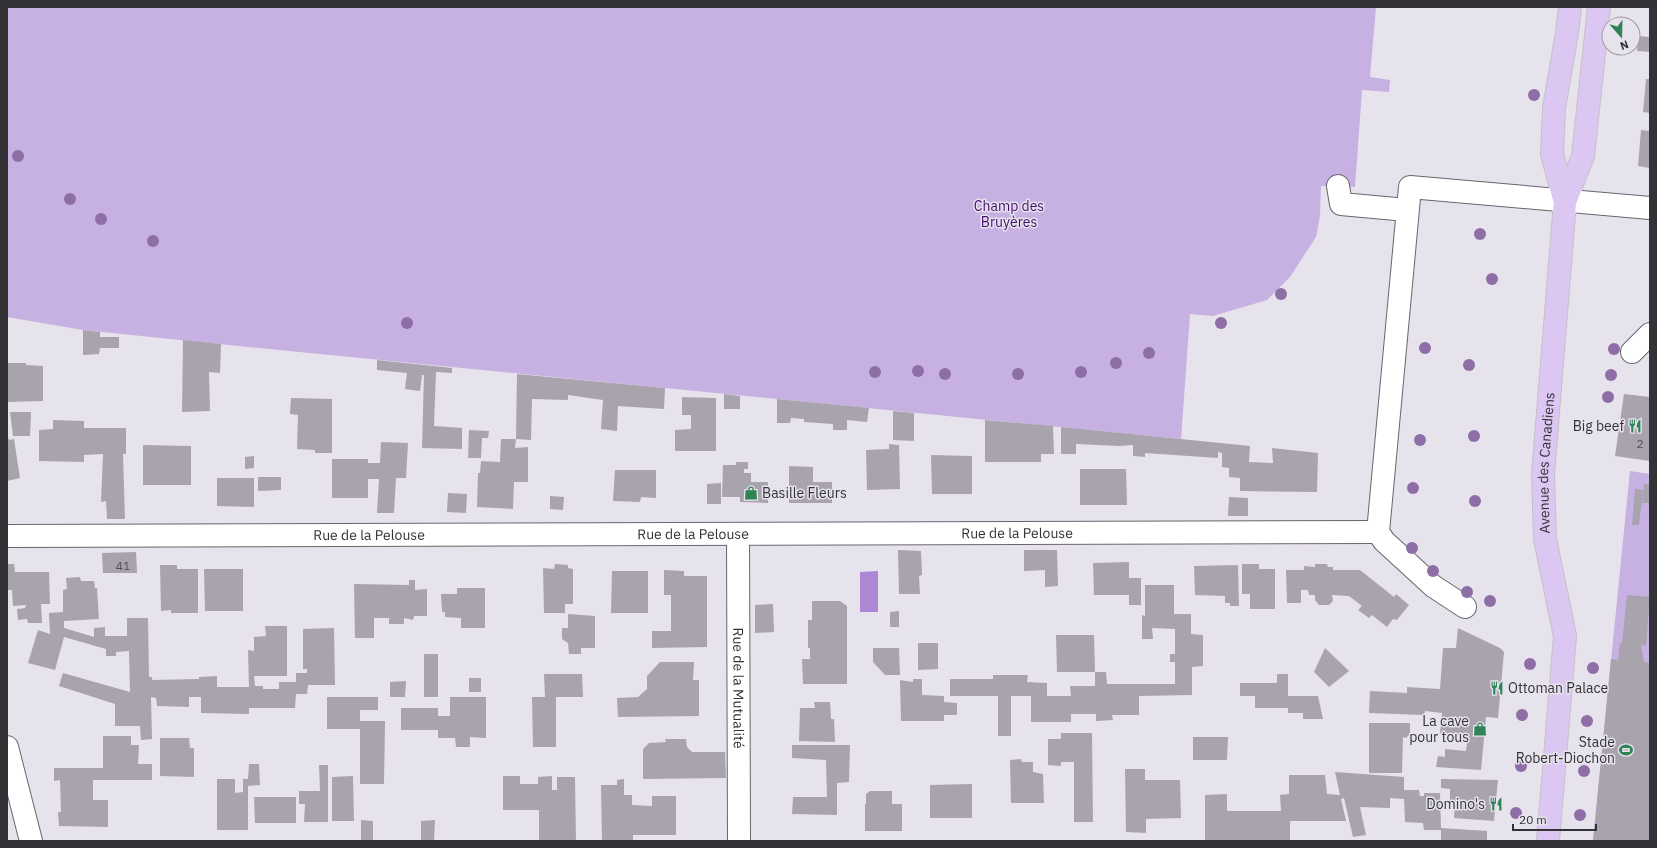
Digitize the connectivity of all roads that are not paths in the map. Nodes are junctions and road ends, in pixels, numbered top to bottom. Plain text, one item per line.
1 (1570, 7) edge
2 (1599, 7) edge
3 (1338, 186) dead end
4 (1565, 202) junction
5 (1650, 208) edge
6 (1407, 210) junction
7 (1650, 334) edge
8 (1632, 352) dead end
9 (1378, 532) junction
10 (738, 534) junction
11 (7, 536) edge
12 (1465, 607) dead end
13 (7, 747) edge
14 (31, 841) edge
15 (738, 841) edge
16 (1548, 841) edge

1 - 4 main road, Avenue des Canadiens
2 - 4 main road, Avenue des Canadiens
3 - 6 street
4 - 5 street
4 - 6 street
4 - 16 main road, Avenue des Canadiens
6 - 9 street
7 - 8 street
9 - 10 street, Rue de la Pelouse
9 - 12 street
10 - 11 street, Rue de la Pelouse
10 - 15 street, Rue de la Mutualité
13 - 14 street

